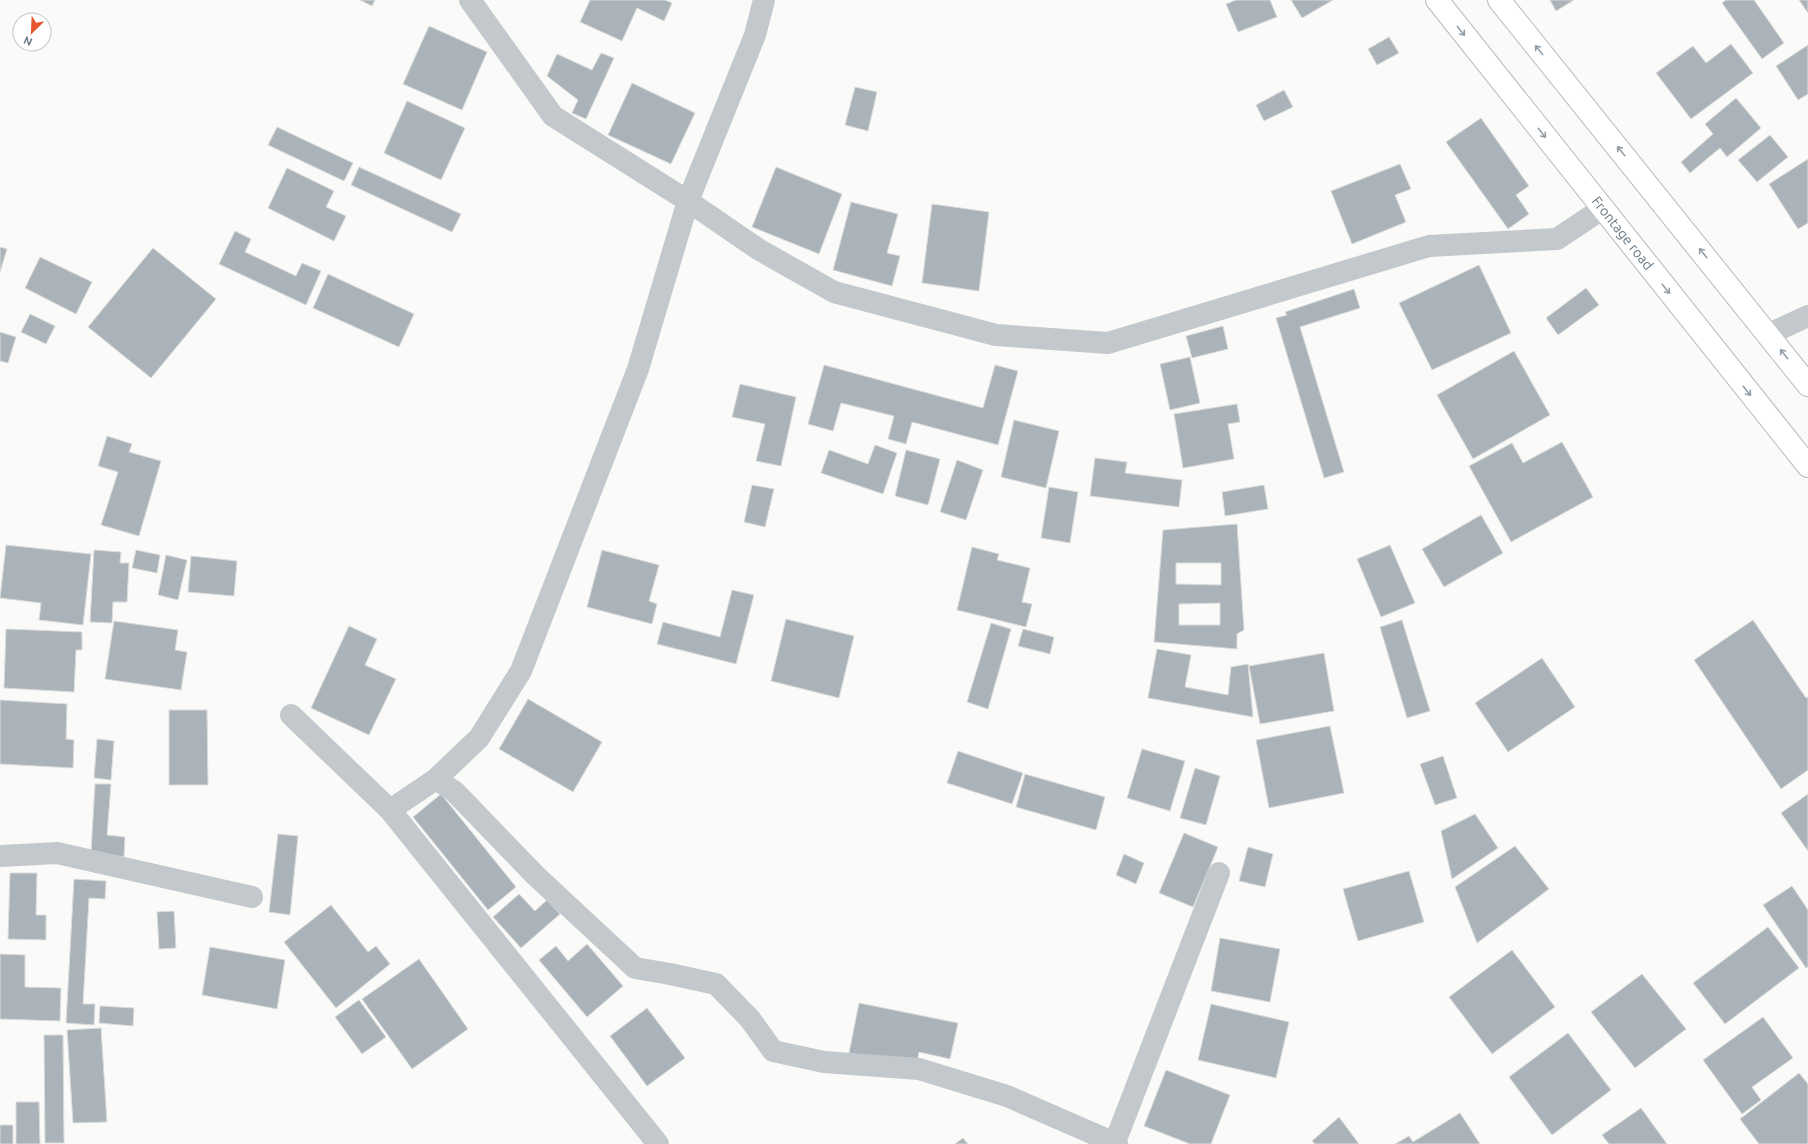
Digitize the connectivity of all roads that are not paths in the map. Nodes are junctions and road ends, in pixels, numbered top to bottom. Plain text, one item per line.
1 (764, 0) edge
2 (1437, 0) edge
3 (1499, 0) edge
4 (472, 1) edge
5 (688, 201) junction
6 (1602, 209) junction
7 (1808, 316) edge
8 (1769, 334) junction
9 (1808, 385) edge
10 (1808, 466) edge
11 (291, 715) dead end
12 (436, 780) junction
13 (390, 810) junction
14 (0, 856) edge
15 (1219, 873) dead end
16 (252, 897) dead end
17 (1116, 1143) edge
18 (658, 1144) edge

1 - 5 street
2 -> 6 main road, Frontage road
8 -> 3 main road
4 - 5 street
5 - 6 street
5 - 12 street
6 -> 10 main road, Frontage road
7 - 8 street
9 -> 8 main road
11 - 13 street
12 - 13 street
12 - 17 street
13 - 18 street
14 - 16 street
15 - 17 street

